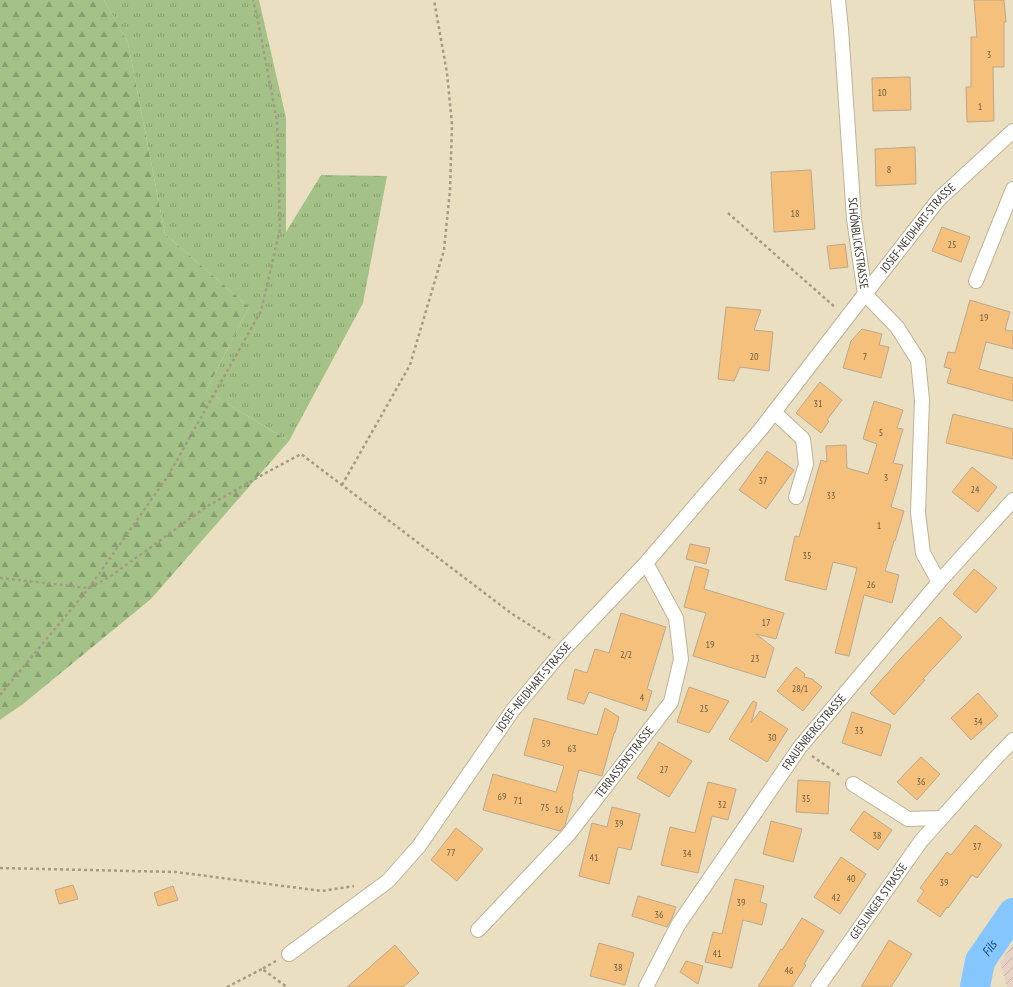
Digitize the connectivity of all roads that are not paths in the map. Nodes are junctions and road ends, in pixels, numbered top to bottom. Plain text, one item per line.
1 (838, 0) edge
2 (1013, 131) edge
3 (1013, 189) edge
4 (976, 281) dead end
5 (864, 294) junction
6 (774, 412) junction
7 (796, 497) dead end
8 (1013, 500) edge
9 (646, 563) junction
10 (939, 582) junction
11 (1013, 740) edge
12 (849, 781) road end
13 (941, 818) junction
14 (478, 930) dead end
15 (289, 954) road end
16 (646, 987) edge
17 (818, 987) edge

1 - 5 street, SCHÖNBLICKSTRASSE
2 - 5 street, JOSEF-NEIDHART-STRASSE
3 - 4 street
5 - 6 street, JOSEF-NEIDHART-STRASSE
5 - 10 street, SCHÖNBLICKSTRASSE
6 - 7 street
6 - 9 street, JOSEF-NEIDHART-STRASSE
8 - 10 street, FRAUENBERGSTRASSE
9 - 14 street, TERRASSENSTRASSE
9 - 15 street, JOSEF-NEIDHART-STRASSE
10 - 16 street, FRAUENBERGSTRASSE
11 - 13 street, GEISLINGER STRASSE
12 - 13 street
13 - 17 street, GEISLINGER STRASSE

